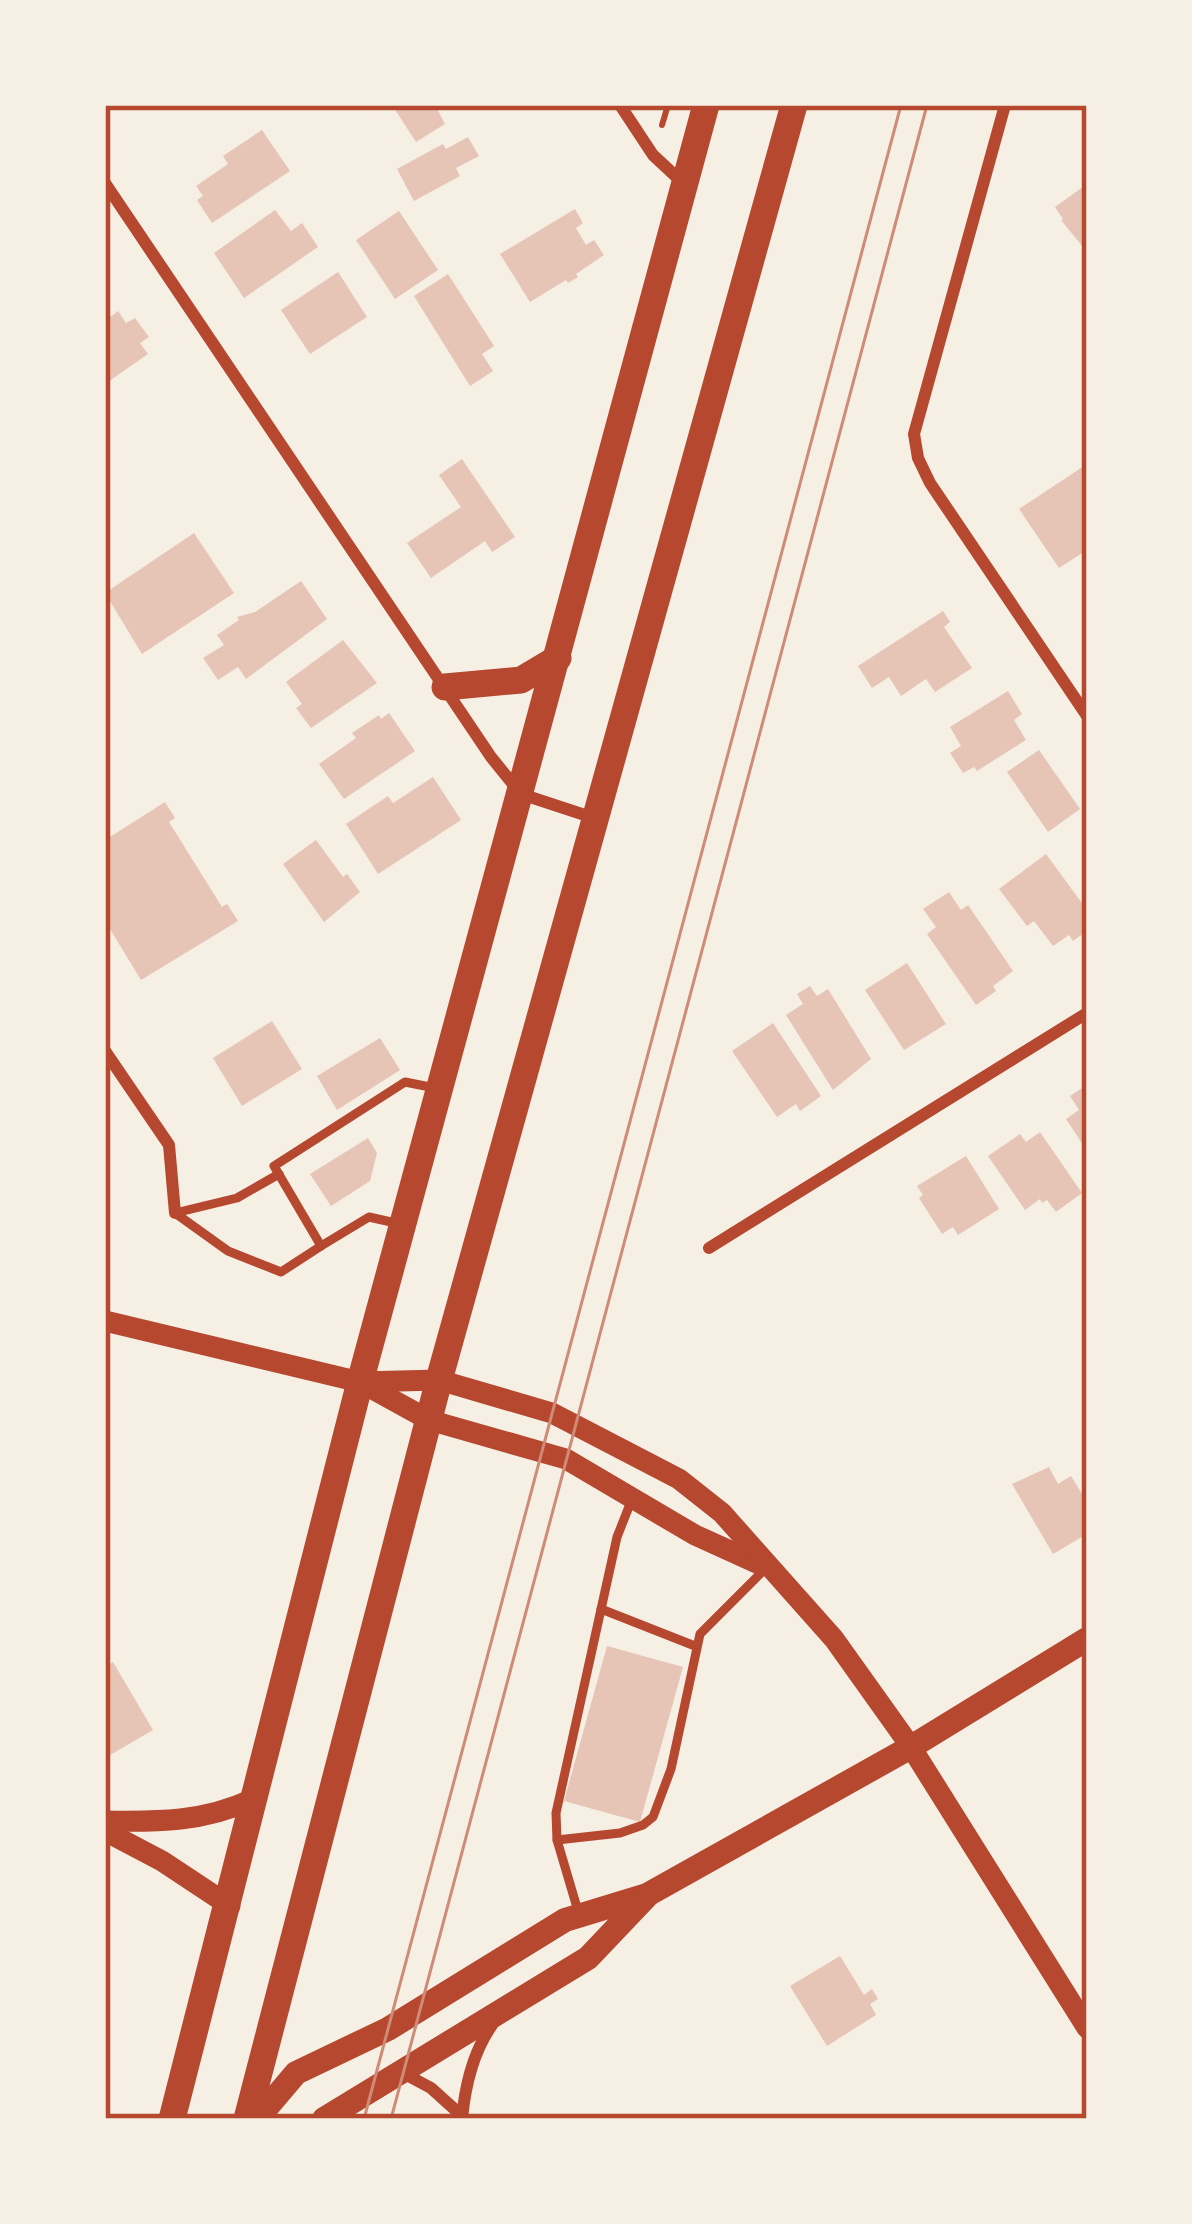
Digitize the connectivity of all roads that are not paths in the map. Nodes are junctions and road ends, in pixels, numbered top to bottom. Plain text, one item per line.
1 (620, 105) edge
2 (706, 105) edge
3 (794, 105) edge
4 (1005, 105) edge
5 (105, 182) edge
6 (684, 184) junction
7 (558, 658) junction
8 (445, 688) junction
9 (1087, 716) edge
10 (521, 794) junction
11 (598, 819) junction
12 (1087, 1013) edge
13 (105, 1051) edge
14 (440, 1089) junction
15 (279, 1174) junction
16 (175, 1213) junction
17 (403, 1225) junction
18 (321, 1246) junction
19 (709, 1248) dead end
20 (105, 1321) edge
21 (439, 1380) junction
22 (360, 1382) junction
23 (429, 1420) junction
24 (632, 1499) junction
25 (767, 1567) junction
26 (601, 1609) junction
27 (1087, 1639) edge
28 (694, 1646) junction
29 (911, 1747) junction
30 (253, 1799) junction
31 (105, 1821) edge
32 (105, 1831) edge
33 (556, 1840) junction
34 (647, 1895) junction
35 (230, 1906) junction
36 (580, 1916) junction
37 (499, 2015) junction
38 (1087, 2028) edge
39 (403, 2073) junction
40 (462, 2118) edge
41 (172, 2119) edge
42 (247, 2119) edge
43 (257, 2119) edge
44 (324, 2119) edge

1 - 6 street
2 - 6 main road
3 - 11 main road
4 - 9 street
5 - 8 street
6 - 7 main road
7 - 8 main road
7 - 10 main road
8 - 10 street
10 - 11 street
10 - 14 main road
11 - 21 main road
12 - 19 street
13 - 16 street
14 - 15 lane
14 - 17 main road
15 - 16 lane
15 - 18 lane
16 - 18 lane
17 - 18 lane
17 - 22 main road
20 - 22 street
21 - 22 street
21 - 23 main road
21 - 25 street
22 - 23 street
22 - 30 main road
23 - 24 street
23 - 42 main road
24 - 25 street
24 - 26 lane
25 - 28 lane
25 - 29 street
26 - 28 lane
26 - 33 lane
27 - 29 main road
28 - 33 lane
29 - 34 main road
29 - 38 street
30 - 31 street
30 - 35 main road
32 - 35 street
33 - 36 lane
34 - 36 main road
34 - 37 main road
35 - 41 main road
36 - 43 main road
37 - 39 main road
37 - 40 street
39 - 40 street
39 - 44 main road

